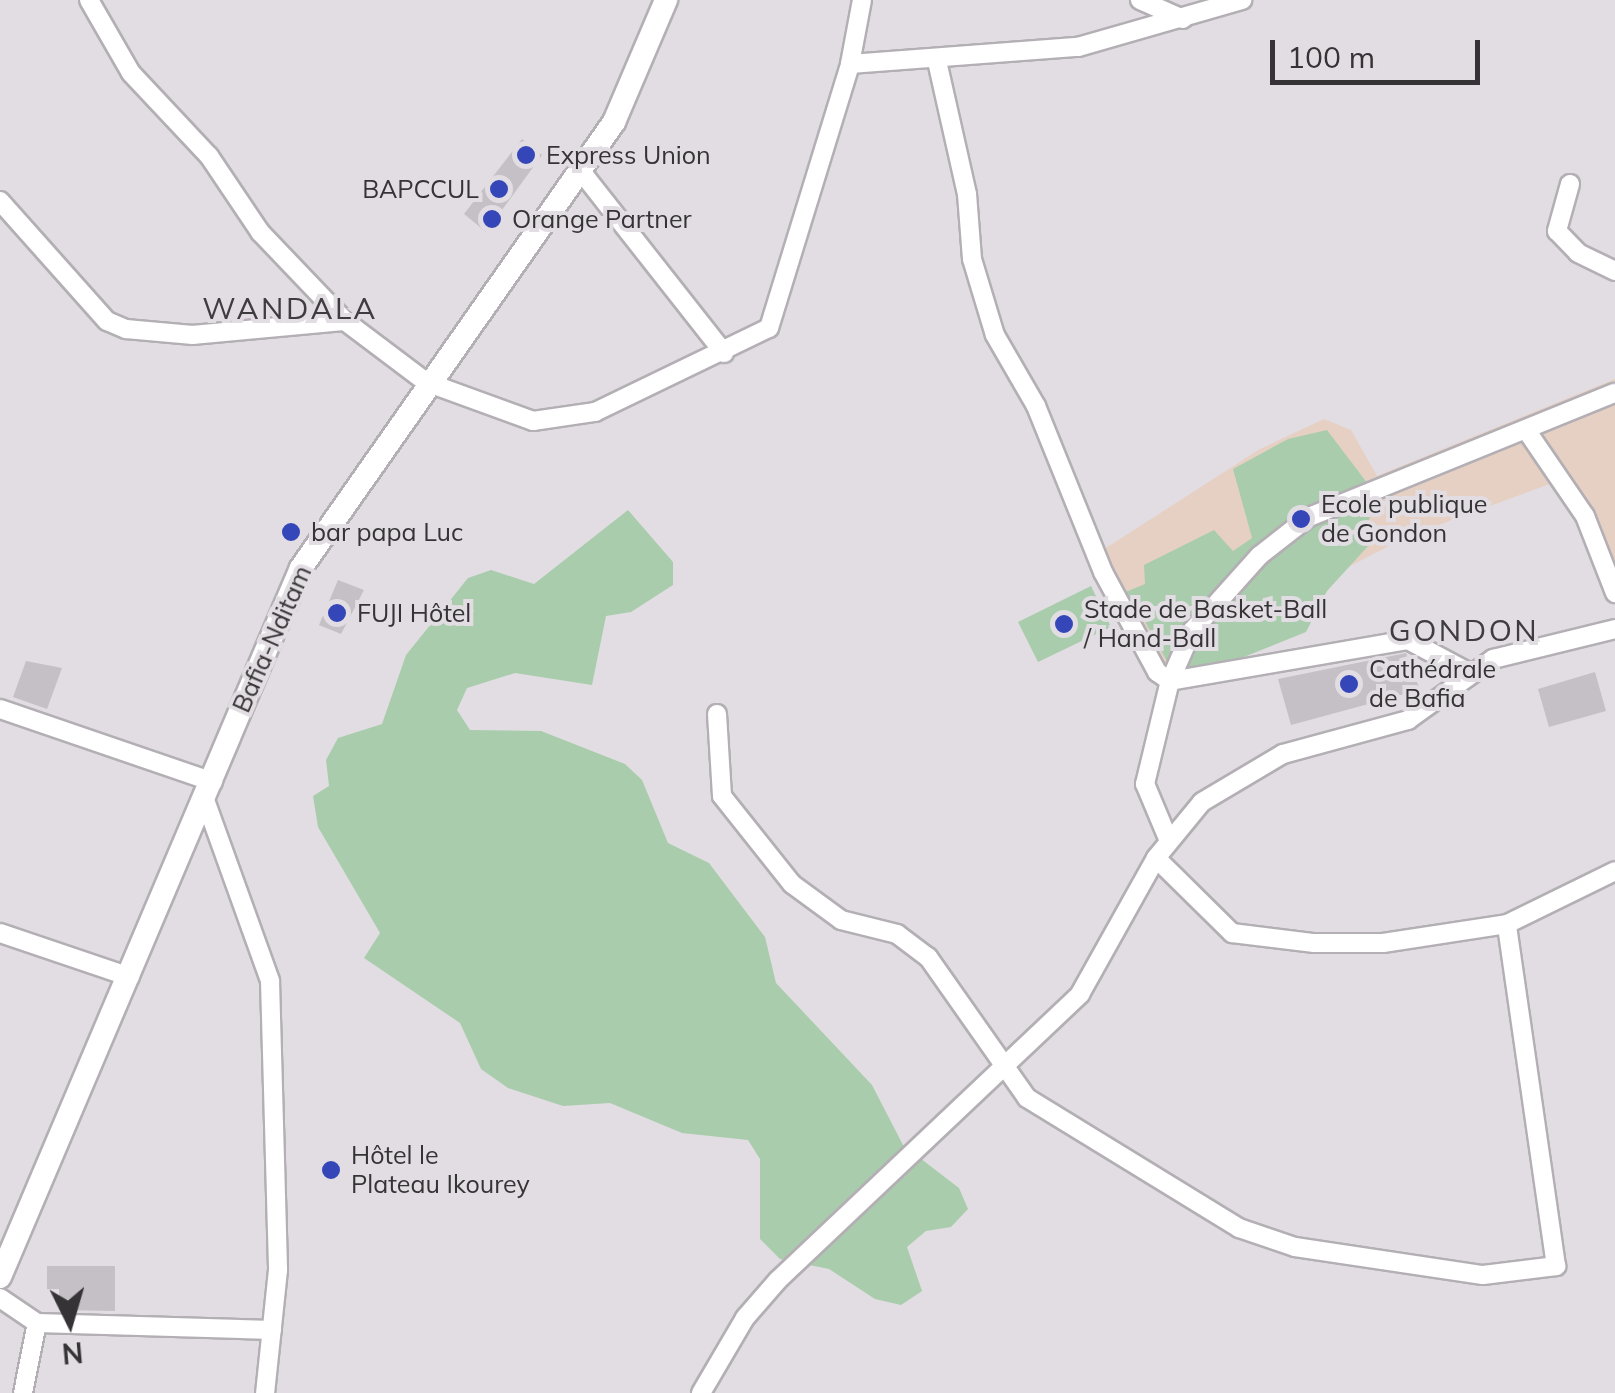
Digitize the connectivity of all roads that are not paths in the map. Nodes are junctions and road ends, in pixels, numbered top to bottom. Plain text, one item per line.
1 (89, 0) edge
2 (666, 0) edge
3 (862, 0) edge
4 (1140, 0) edge
5 (1242, 0) edge
6 (1163, 4) edge
7 (1183, 19) junction
8 (937, 61) junction
9 (850, 64) junction
10 (580, 170) junction
11 (1570, 184) dead end
12 (0, 201) edge
13 (1615, 271) edge
14 (345, 321) junction
15 (724, 353) junction
16 (426, 382) junction
17 (1615, 393) edge
18 (1529, 434) junction
19 (1615, 593) edge
20 (1615, 629) edge
21 (1468, 672) junction
22 (1170, 681) junction
23 (0, 709) edge
24 (717, 714) dead end
25 (209, 791) junction
26 (1169, 841) junction
27 (1156, 858) junction
28 (1615, 871) edge
29 (1507, 924) junction
30 (0, 934) edge
31 (130, 977) junction
32 (1002, 1071) junction
33 (0, 1276) edge
34 (0, 1298) edge
35 (37, 1323) junction
36 (272, 1330) junction
37 (23, 1393) edge
38 (265, 1393) edge
39 (700, 1393) edge

1 - 14 street
2 - 10 main road, Bafia-Nditam
3 - 9 street
4 - 6 street
5 - 7 street
6 - 7 street
7 - 8 street
8 - 9 street
8 - 22 street
9 - 15 street
10 - 15 street
10 - 16 main road, Bafia-Nditam
11 - 13 street
12 - 14 street
14 - 16 street
15 - 16 street
16 - 25 main road, Bafia-Nditam
17 - 18 street
18 - 19 street
18 - 22 street
20 - 21 street
21 - 22 street
21 - 26 street
22 - 26 street
23 - 25 street
24 - 32 street
25 - 31 main road, Bafia-Nditam
25 - 36 street
26 - 27 street
27 - 29 street
27 - 32 street
28 - 29 street
29 - 32 street
30 - 31 street
31 - 33 main road, Bafia-Nditam
32 - 39 street
34 - 35 street
35 - 36 street
35 - 37 street
36 - 38 street

